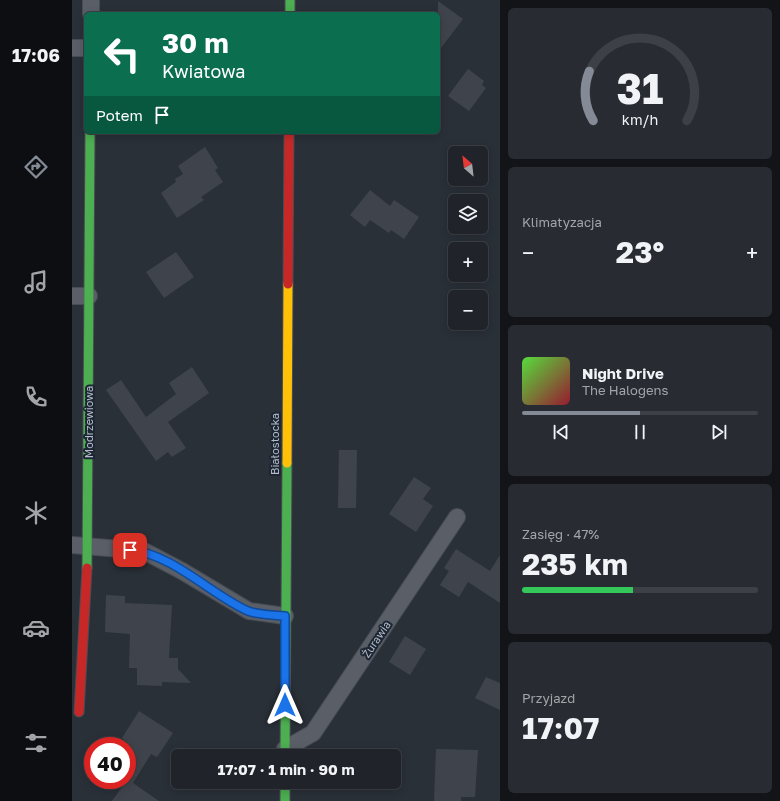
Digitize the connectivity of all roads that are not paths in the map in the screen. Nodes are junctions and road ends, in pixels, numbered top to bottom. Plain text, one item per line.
1 (91, 0) edge
2 (290, 0) edge
3 (91, 12) edge
4 (290, 12) edge
5 (72, 48) edge
6 (84, 48) edge
7 (90, 134) edge
8 (289, 134) edge
9 (72, 296) edge
10 (89, 296) junction
11 (457, 517) dead end
12 (72, 545) edge
13 (88, 546) junction
14 (285, 616) junction
15 (79, 712) dead end
16 (285, 749) edge
17 (291, 749) edge
18 (285, 789) edge
19 (285, 801) edge

1 - 3 street
2 - 4 street
5 - 6 street
7 - 10 street, Modrzewiowa
8 - 14 street, Białostocka
9 - 10 street
10 - 13 street, Modrzewiowa
11 - 17 street, Żurawia
12 - 13 street
13 - 14 street
13 - 15 street, Modrzewiowa
14 - 16 street, Białostocka
18 - 19 street

